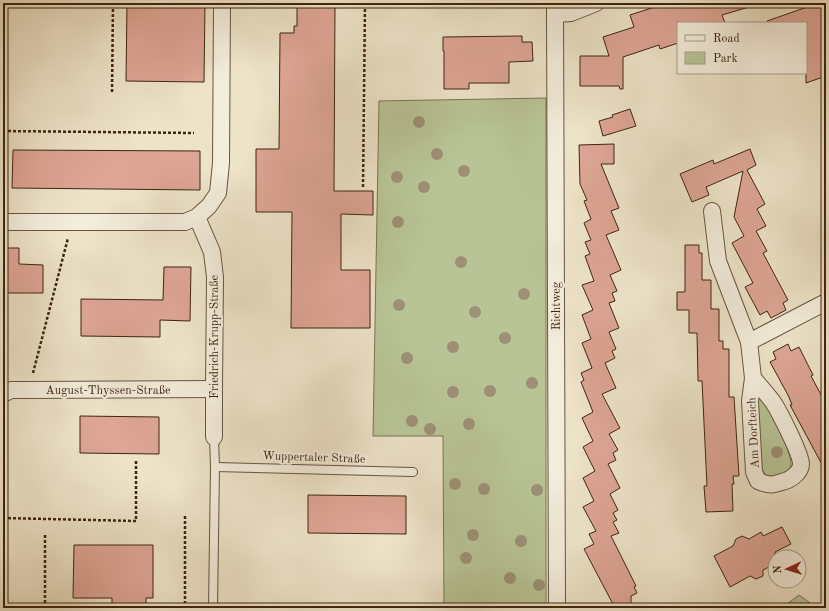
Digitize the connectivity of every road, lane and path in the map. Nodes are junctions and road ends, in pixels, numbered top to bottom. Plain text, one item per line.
1 (113, 3) edge
2 (222, 3) edge
3 (365, 3) edge
4 (596, 3) edge
5 (556, 8) edge
6 (112, 92) dead end
7 (3, 131) edge
8 (194, 133) dead end
9 (363, 187) dead end
10 (712, 211) dead end
11 (197, 217) junction
12 (3, 222) edge
13 (72, 222) junction
14 (826, 302) edge
15 (749, 342) junction
16 (754, 378) junction
17 (214, 389) junction
18 (29, 390) junction
19 (3, 394) edge
20 (214, 437) joint
21 (136, 460) dead end
22 (215, 467) junction
23 (413, 472) dead end
24 (185, 516) dead end
25 (3, 518) edge
26 (45, 535) dead end
27 (45, 608) edge
28 (185, 608) edge
29 (213, 608) edge
30 (557, 608) edge

1 - 6 path
2 - 11 street
3 - 9 path
4 - 5 street
5 - 30 street, Richtweg
7 - 8 path
10 - 15 street, Am Dorfteich
11 - 13 street
11 - 17 street, Friedrich-Krupp-Straße
12 - 13 street
13 - 18 path
14 - 15 street
15 - 16 street, Am Dorfteich
16 - 16 street, Am Dorfteich
17 - 18 street, August-Thyssen-Straße
17 - 20 street, Friedrich-Krupp-Straße
18 - 19 street, August-Thyssen-Straße
20 - 22 lane
21 - 25 path
22 - 23 lane, Wuppertaler Straße
22 - 29 lane
24 - 28 path
26 - 27 path

